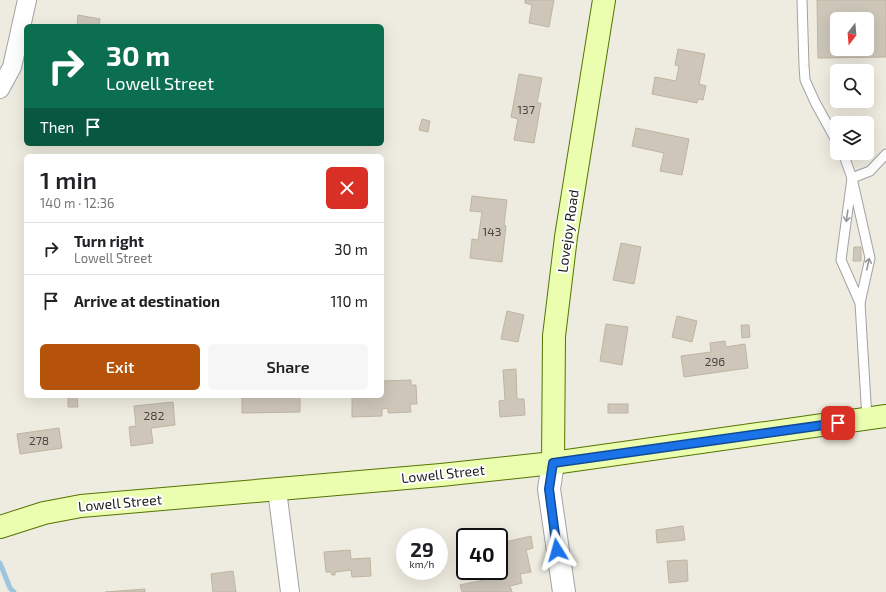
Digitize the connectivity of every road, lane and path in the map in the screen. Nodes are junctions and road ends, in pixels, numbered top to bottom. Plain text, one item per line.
1 (27, 0) edge
2 (604, 0) edge
3 (802, 0) edge
4 (0, 88) edge
5 (830, 129) edge
6 (886, 154) edge
7 (846, 160) edge
8 (852, 178) junction
9 (860, 303) junction
10 (876, 417) edge
11 (553, 463) junction
12 (277, 490) junction
13 (0, 527) edge
14 (290, 592) edge
15 (564, 592) edge

1 - 4 street
2 - 11 main road, Lovejoy Road
3 - 5 lane
6 - 8 lane
7 - 8 lane
9 -> 8 lane
8 -> 9 lane
9 - 10 lane
10 - 11 main road, Lowell Street
11 - 12 main road, Lowell Street
11 - 15 street
12 - 13 main road, Lowell Street
12 - 14 street

